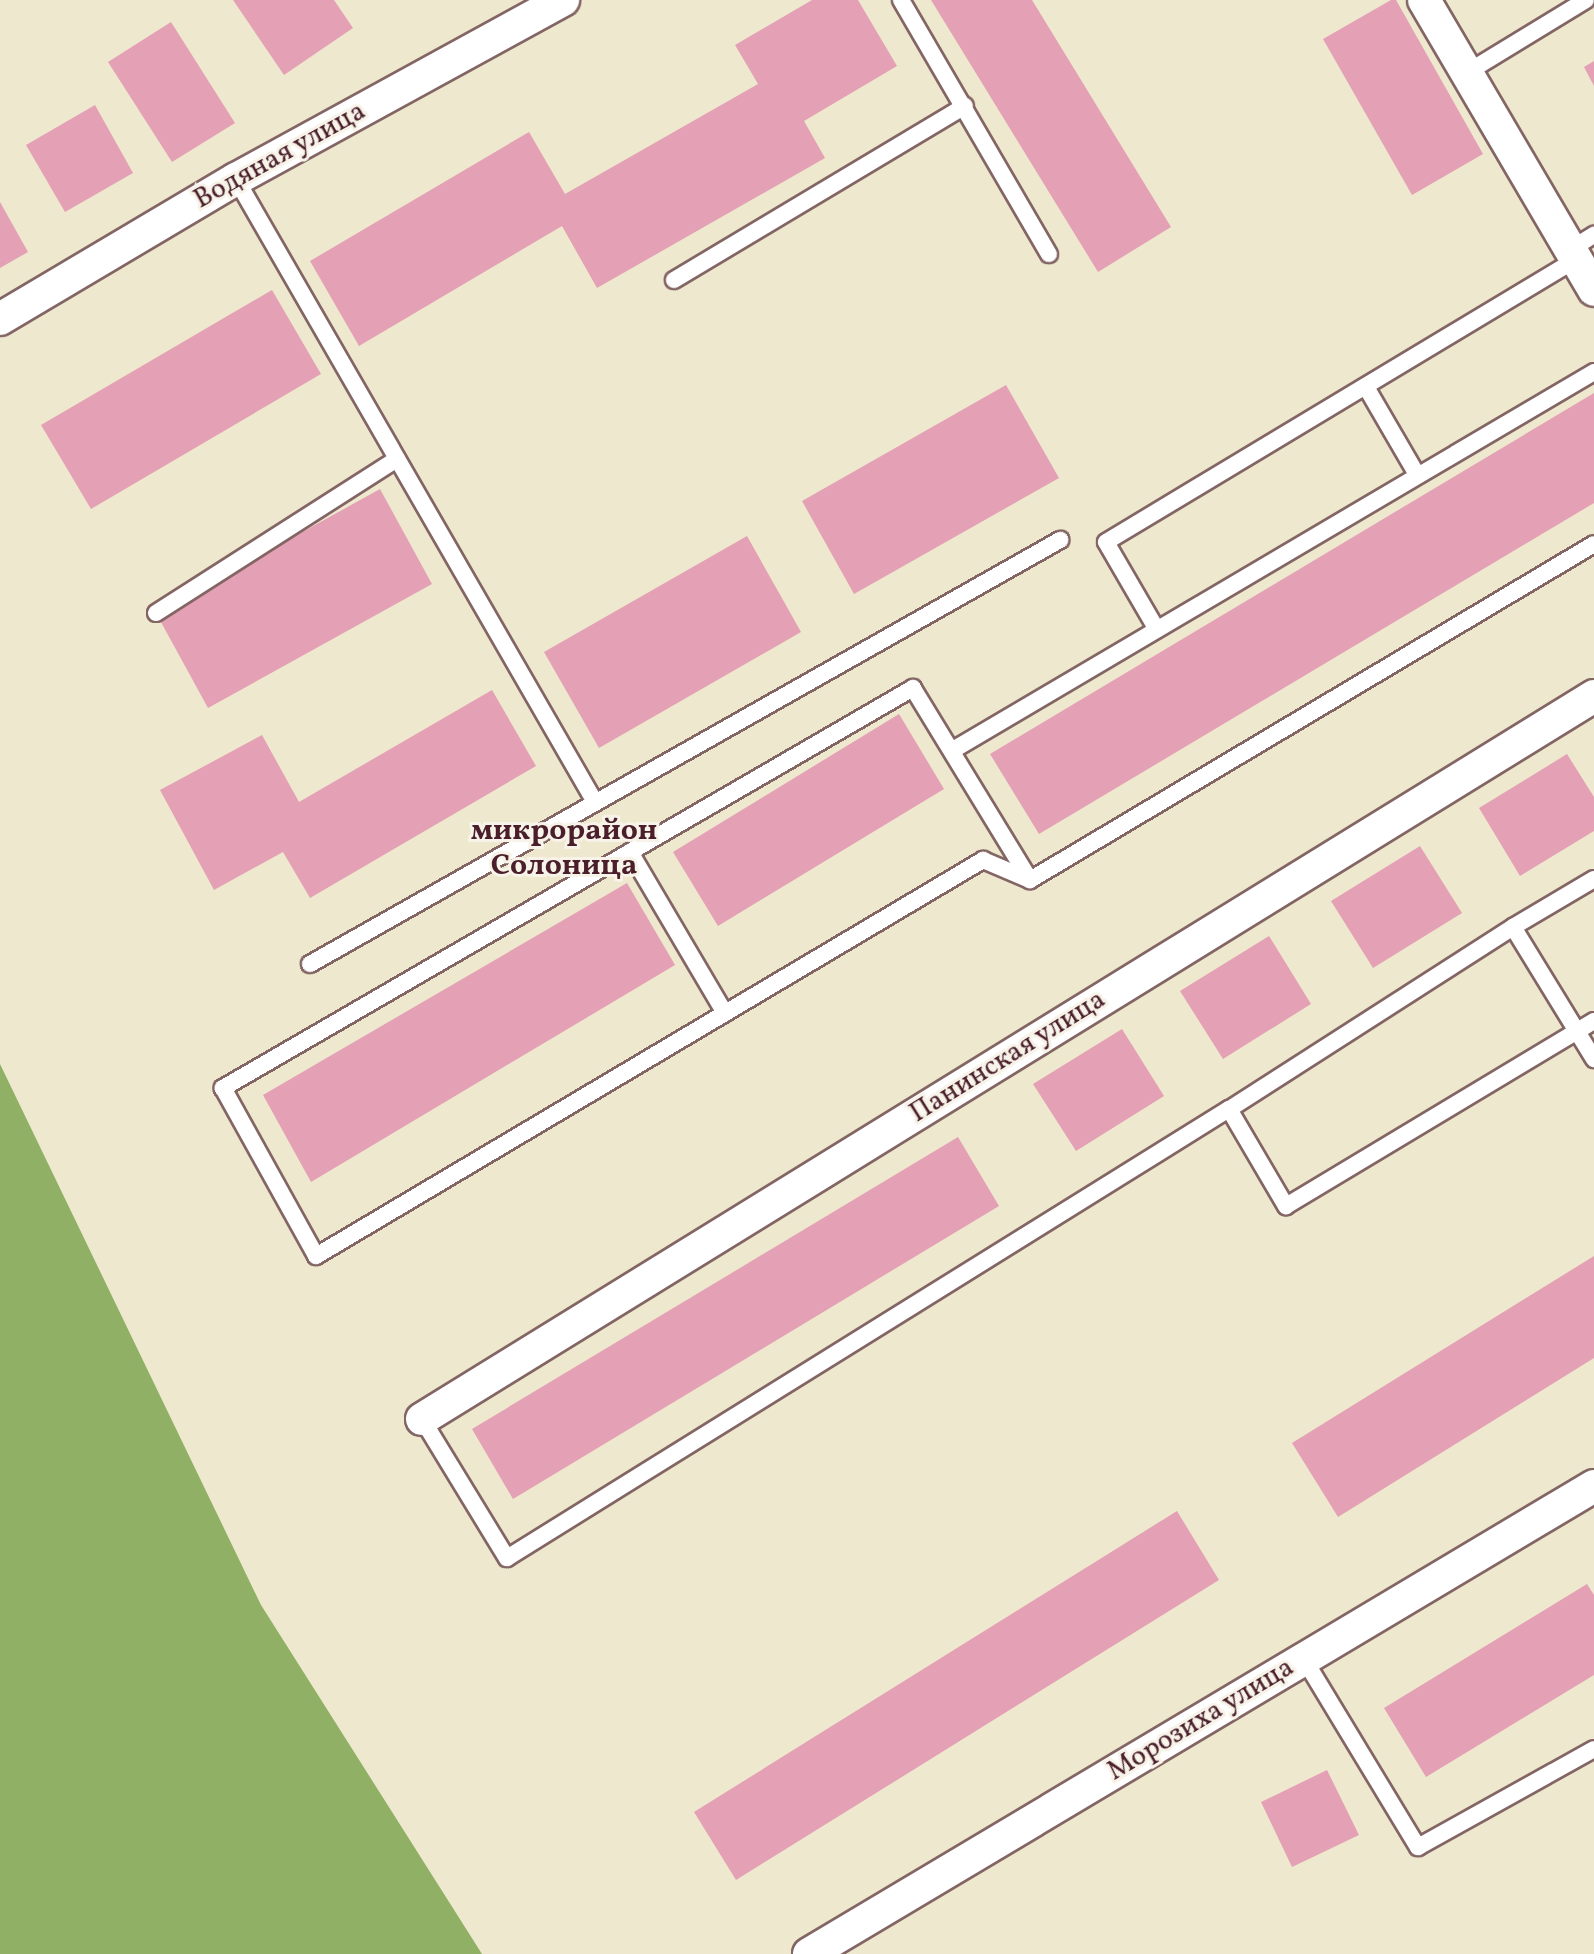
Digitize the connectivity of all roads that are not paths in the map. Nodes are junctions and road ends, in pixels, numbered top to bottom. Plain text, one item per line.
1 (563, 0) edge
2 (901, 0) edge
3 (1424, 0) edge
4 (1586, 0) edge
5 (1468, 72) junction
6 (965, 106) junction
7 (236, 179) junction
8 (1579, 249) edge
9 (1049, 254) dead end
10 (674, 280) dead end
11 (1594, 290) edge
12 (0, 319) edge
13 (1594, 372) edge
14 (1366, 387) junction
15 (397, 459) junction
16 (1416, 473) junction
17 (1060, 540) dead end
18 (1594, 544) edge
19 (156, 613) dead end
20 (1156, 628) junction
21 (1594, 696) edge
22 (953, 750) junction
23 (595, 802) junction
24 (630, 852) junction
25 (1594, 879) edge
26 (1030, 880) junction
27 (1513, 927) junction
28 (310, 964) dead end
29 (725, 1013) junction
30 (1594, 1021) edge
31 (1577, 1031) junction
32 (1594, 1059) edge
33 (1229, 1109) junction
34 (422, 1419) joint
35 (1594, 1486) edge
36 (1304, 1659) junction
37 (1594, 1749) edge
38 (809, 1954) edge

1 - 7 street, Водяная улица
2 - 6 lane
3 - 5 street
4 - 5 lane
5 - 8 street
6 - 9 lane
6 - 10 lane
7 - 12 street, Водяная улица
7 - 15 lane
8 - 11 street
8 - 14 lane
13 - 16 lane
14 - 16 lane
14 - 20 lane
15 - 19 lane
15 - 23 lane
16 - 20 lane
17 - 23 lane
18 - 26 lane
20 - 22 lane
21 - 34 street, Панинская улица
22 - 24 lane
22 - 26 lane
23 - 28 lane
24 - 29 lane
24 - 29 lane
25 - 27 lane
26 - 29 lane
27 - 31 lane
27 - 33 lane
30 - 31 lane
31 - 32 lane
31 - 33 lane
33 - 34 lane
35 - 36 street, Морозиха улица
36 - 37 lane
36 - 38 street, Морозиха улица

